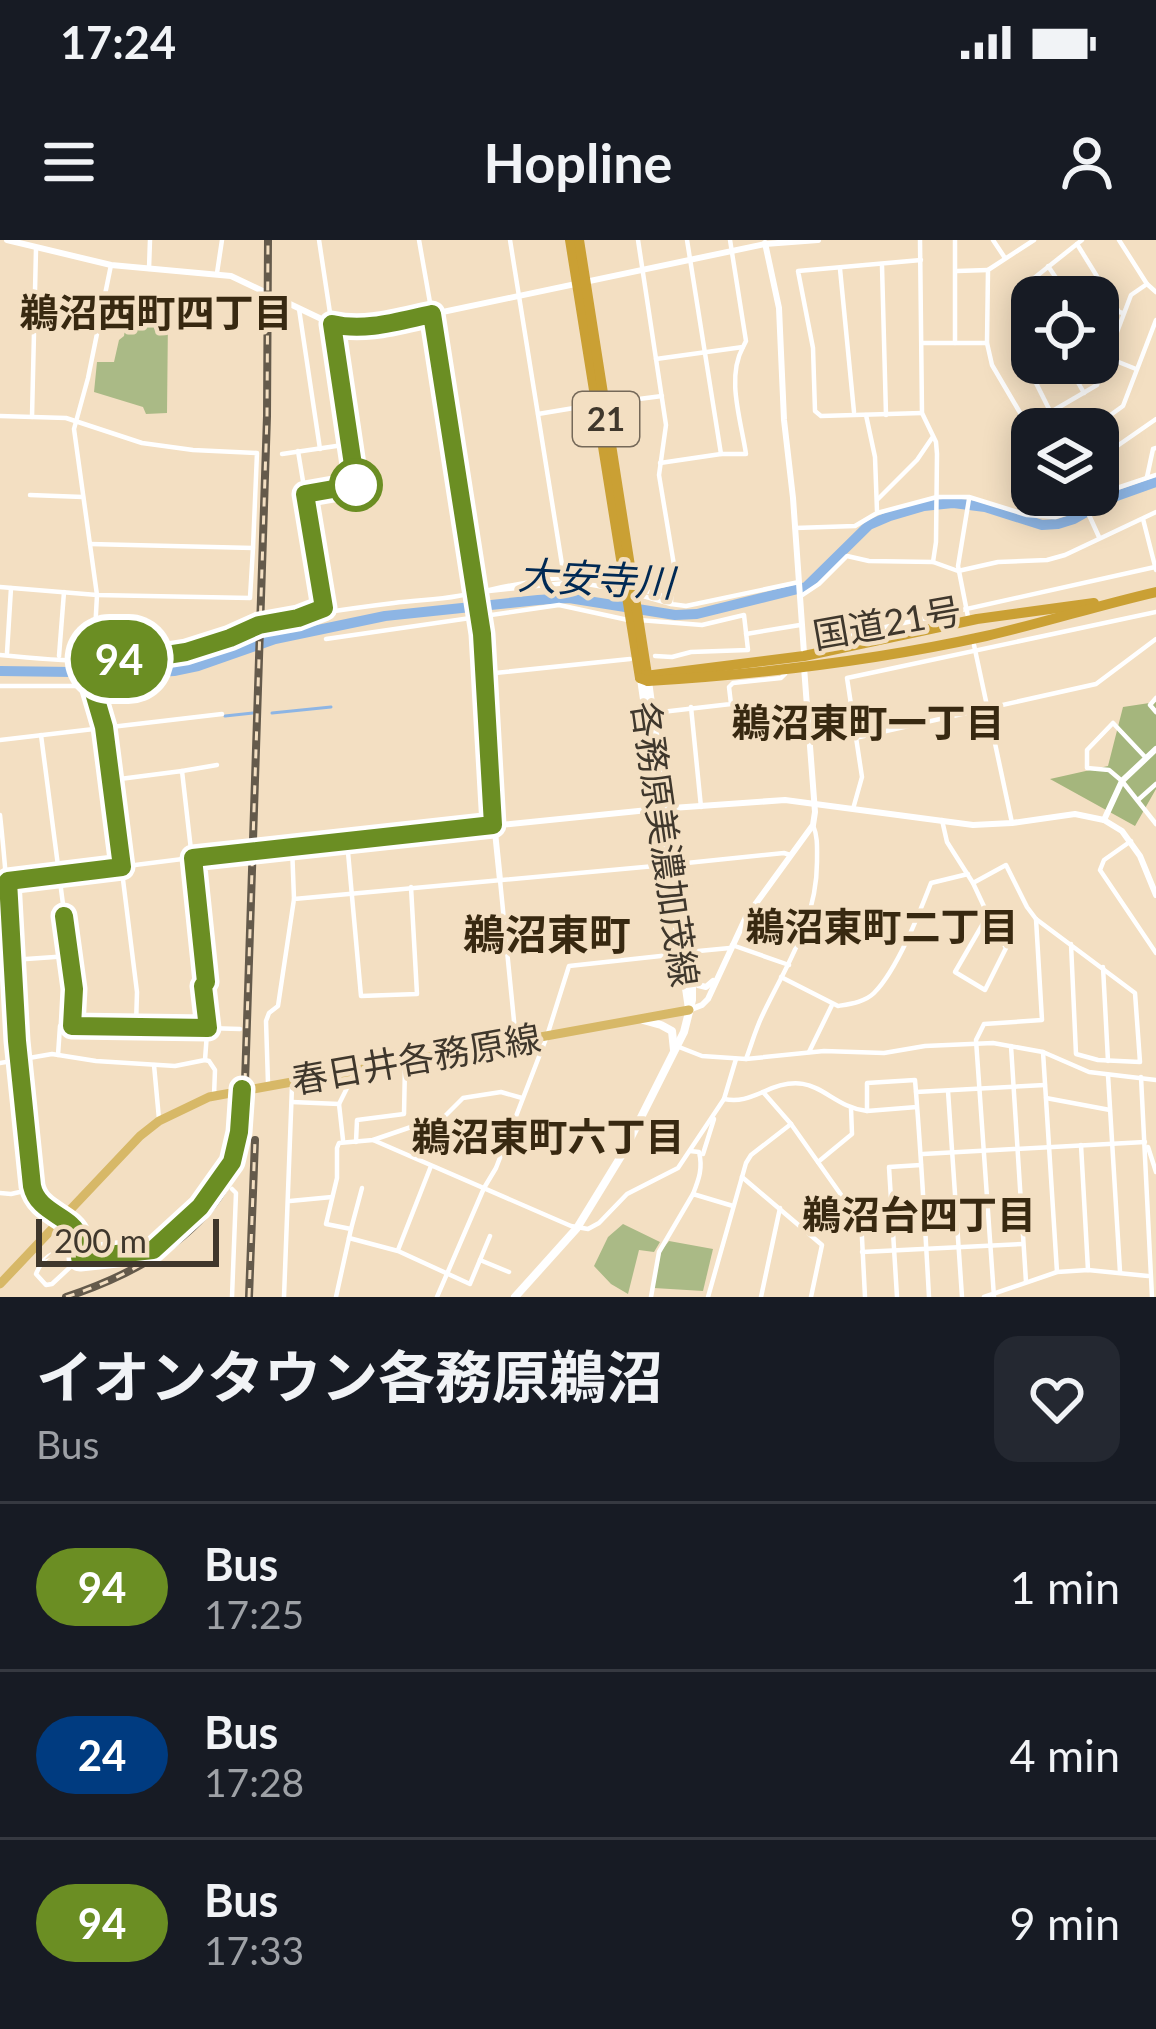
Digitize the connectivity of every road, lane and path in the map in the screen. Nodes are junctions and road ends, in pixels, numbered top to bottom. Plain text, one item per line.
1 (7, 240) edge
2 (57, 240) edge
3 (150, 240) edge
4 (222, 240) edge
5 (319, 240) edge
6 (419, 240) edge
7 (510, 240) edge
8 (574, 240) edge
9 (638, 240) edge
10 (687, 240) edge
11 (730, 240) edge
12 (818, 240) edge
13 (920, 240) edge
14 (955, 240) edge
15 (993, 240) edge
16 (1034, 240) edge
17 (1120, 240) edge
18 (765, 242) edge
19 (1080, 242) edge
20 (36, 247) junction
21 (55, 251) junction
22 (732, 251) junction
23 (1005, 258) junction
24 (690, 260) junction
25 (921, 260) junction
26 (111, 265) junction
27 (882, 266) junction
28 (1048, 266) junction
29 (149, 269) junction
30 (840, 269) junction
31 (643, 270) junction
32 (955, 271) junction
33 (988, 271) junction
34 (217, 273) junction
35 (1036, 276) edge
36 (1055, 276) edge
37 (581, 284) junction
38 (1147, 284) junction
39 (1156, 292) edge
40 (518, 297) junction
41 (299, 308) junction
42 (1123, 313) junction
43 (432, 314) junction
44 (1156, 320) edge
45 (1119, 323) edge
46 (332, 324) junction
47 (922, 343) junction
48 (956, 343) junction
49 (987, 343) junction
50 (743, 347) junction
51 (704, 352) junction
52 (656, 359) junction
53 (1119, 362) edge
54 (1136, 369) junction
55 (1079, 384) edge
56 (1097, 384) edge
57 (1084, 393) junction
58 (662, 396) junction
59 (600, 404) junction
60 (1017, 408) edge
61 (1058, 408) edge
62 (1119, 409) edge
63 (922, 413) junction
64 (538, 414) junction
65 (854, 415) junction
66 (886, 415) junction
67 (0, 416) edge
68 (866, 416) junction
69 (32, 417) junction
70 (75, 419) junction
71 (1156, 419) edge
72 (932, 438) junction
73 (350, 445) junction
74 (1119, 446) edge
75 (320, 448) junction
76 (1156, 448) edge
77 (298, 452) junction
78 (282, 454) dead end
79 (721, 454) junction
80 (660, 463) junction
81 (1156, 476) edge
82 (1147, 477) junction
83 (1119, 487) edge
84 (305, 494) junction
85 (30, 495) dead end
86 (83, 497) junction
87 (937, 498) junction
88 (969, 498) junction
89 (878, 499) junction
90 (1011, 509) edge
91 (1156, 512) edge
92 (877, 513) junction
93 (1089, 516) edge
94 (1143, 519) junction
95 (794, 529) junction
96 (1100, 538) junction
97 (90, 544) junction
98 (253, 548) junction
99 (933, 562) junction
100 (1156, 568) edge
101 (958, 571) junction
102 (564, 578) junction
103 (0, 587) edge
104 (11, 588) junction
105 (799, 589) junction
106 (487, 590) junction
107 (630, 591) junction
108 (64, 592) junction
109 (1156, 592) edge
110 (476, 594) junction
111 (97, 595) junction
112 (1133, 597) junction
113 (671, 602) junction
114 (965, 607) junction
115 (1156, 612) edge
116 (479, 614) junction
117 (968, 617) dead end
118 (298, 618) junction
119 (636, 620) junction
120 (801, 625) junction
121 (746, 634) junction
122 (326, 639) dead end
123 (1156, 639) edge
124 (974, 648) junction
125 (820, 653) junction
126 (3, 654) edge
127 (59, 656) dead end
128 (655, 656) dead end
129 (630, 658) dead end
130 (94, 660) junction
131 (804, 663) junction
132 (873, 666) junction
133 (674, 670) junction
134 (790, 670) junction
135 (485, 674) junction
136 (645, 678) junction
137 (0, 686) edge
138 (92, 686) junction
139 (1156, 698) edge
140 (691, 707) junction
141 (987, 708) junction
142 (1156, 712) edge
143 (652, 713) junction
144 (222, 714) dead end
145 (104, 727) junction
146 (41, 735) junction
147 (855, 738) junction
148 (0, 740) edge
149 (1156, 749) edge
150 (1146, 758) junction
151 (218, 765) dead end
152 (182, 771) junction
153 (111, 780) junction
154 (1122, 781) junction
155 (1156, 784) edge
156 (1138, 800) junction
157 (815, 805) junction
158 (700, 807) junction
159 (661, 809) junction
160 (854, 809) junction
161 (0, 815) edge
162 (942, 820) junction
163 (1104, 820) junction
164 (1012, 823) junction
165 (813, 824) junction
166 (1156, 824) edge
167 (493, 825) junction
168 (347, 840) junction
169 (1131, 841) junction
170 (292, 846) junction
171 (264, 849) joint
172 (790, 855) junction
173 (193, 858) junction
174 (670, 865) junction
175 (122, 867) junction
176 (968, 874) junction
177 (59, 875) junction
178 (500, 880) junction
179 (4, 882) edge
180 (973, 883) junction
181 (411, 887) junction
182 (353, 893) junction
183 (1156, 895) edge
184 (294, 899) junction
185 (988, 915) junction
186 (1036, 919) junction
187 (1071, 944) junction
188 (731, 946) junction
189 (684, 953) junction
190 (1156, 953) edge
191 (69, 956) junction
192 (12, 960) junction
193 (788, 965) junction
194 (1103, 967) junction
195 (782, 977) junction
196 (692, 978) junction
197 (715, 979) junction
198 (832, 1005) junction
199 (689, 1010) junction
200 (640, 1019) junction
201 (72, 1026) junction
202 (136, 1026) junction
203 (208, 1028) junction
204 (241, 1029) dead end
205 (548, 1036) junction
206 (754, 1038) junction
207 (516, 1041) junction
208 (976, 1043) junction
209 (1011, 1046) junction
210 (679, 1047) junction
211 (809, 1052) junction
212 (1043, 1052) junction
213 (58, 1055) junction
214 (769, 1056) junction
215 (736, 1059) junction
216 (746, 1059) junction
217 (20, 1060) junction
218 (205, 1060) junction
219 (405, 1060) junction
220 (1108, 1061) junction
221 (670, 1063) junction
222 (0, 1064) edge
223 (154, 1065) junction
224 (356, 1068) junction
225 (1108, 1075) junction
226 (1141, 1077) junction
227 (1156, 1080) edge
228 (291, 1081) junction
229 (268, 1084) junction
230 (1045, 1085) junction
231 (1012, 1086) junction
232 (980, 1088) junction
233 (242, 1089) junction
234 (948, 1091) junction
235 (763, 1092) junction
236 (916, 1092) junction
237 (214, 1096) junction
238 (522, 1098) junction
239 (1046, 1098) junction
240 (724, 1099) junction
241 (292, 1102) junction
242 (339, 1104) junction
243 (917, 1107) junction
244 (851, 1108) junction
245 (1110, 1109) junction
246 (867, 1112) junction
247 (159, 1121) junction
248 (791, 1124) junction
249 (705, 1136) junction
250 (373, 1140) junction
251 (343, 1142) junction
252 (356, 1142) junction
253 (1145, 1142) junction
254 (1113, 1143) junction
255 (1081, 1144) junction
256 (1048, 1146) junction
257 (1016, 1149) junction
258 (984, 1150) junction
259 (689, 1151) junction
260 (952, 1152) junction
261 (921, 1154) junction
262 (701, 1160) junction
263 (818, 1162) junction
264 (922, 1165) junction
265 (431, 1166) junction
266 (1156, 1172) edge
267 (742, 1177) junction
268 (362, 1188) dead end
269 (484, 1188) junction
270 (33, 1189) junction
271 (232, 1190) dead end
272 (0, 1193) edge
273 (693, 1194) junction
274 (332, 1197) junction
275 (289, 1201) junction
276 (733, 1206) junction
277 (891, 1206) junction
278 (780, 1208) junction
279 (60, 1219) junction
280 (801, 1226) junction
281 (577, 1228) junction
282 (351, 1229) junction
283 (490, 1237) dead end
284 (349, 1238) junction
285 (1023, 1244) junction
286 (991, 1246) junction
287 (959, 1247) junction
288 (927, 1249) junction
289 (69, 1250) junction
290 (894, 1250) junction
291 (398, 1251) junction
292 (862, 1252) junction
293 (80, 1258) junction
294 (480, 1260) junction
295 (1088, 1270) junction
296 (508, 1272) dead end
297 (1057, 1272) junction
298 (1120, 1272) junction
299 (447, 1274) junction
300 (1150, 1276) junction
301 (1026, 1282) junction
302 (0, 1284) edge
303 (993, 1295) edge
304 (232, 1297) edge
305 (284, 1297) edge
306 (335, 1297) edge
307 (437, 1297) edge
308 (515, 1297) edge
309 (651, 1297) edge
310 (708, 1297) edge
311 (761, 1297) edge
312 (811, 1297) edge
313 (865, 1297) edge
314 (897, 1297) edge
315 (929, 1297) edge
316 (962, 1297) edge
317 (984, 1297) edge
318 (1152, 1297) edge

1 - 20 street
2 - 21 street
3 - 29 street
4 - 34 street
5 - 46 street
6 - 43 street
7 - 40 street
8 - 37 highway, 21
9 - 31 street
10 - 24 street
11 - 22 street
12 - 18 street
13 - 25 street
14 - 32 street
15 - 23 street
16 - 23 street
17 - 38 street
18 - 22 street
18 - 95 street
19 - 28 street
19 - 42 street
20 - 21 street
20 - 69 street
21 - 26 street
22 - 24 street
22 - 50 street
23 - 33 street
24 - 31 street
24 - 51 street
25 - 27 street
25 - 47 street
26 - 29 street
26 - 70 street
27 - 30 street
27 - 66 street
28 - 35 street
28 - 36 street
29 - 34 street
30 - 65 street
30 - 65 street
31 - 37 street
31 - 52 street
32 - 33 street
32 - 48 street
33 - 49 street
34 - 41 street
37 - 40 street
37 - 59 highway, 21
38 - 39 street
38 - 42 street
40 - 43 street
40 - 64 street
41 - 46 street
41 - 75 street
42 - 45 street
43 - 46 street
43 - 110 street
44 - 54 street
46 - 73 street
47 - 48 street
47 - 63 street
48 - 49 street
49 - 60 street
50 - 51 street
50 - 79 street
51 - 52 street
51 - 79 street
52 - 58 street
53 - 54 street
54 - 62 street
55 - 57 street
56 - 57 street
57 - 61 street
58 - 59 street
58 - 80 street
59 - 64 street
59 - 107 highway, 21
63 - 66 street
63 - 72 street
64 - 102 street
65 - 68 street
66 - 68 street
67 - 69 street
68 - 89 street
69 - 70 street
70 - 86 street
70 - 98 street
71 - 74 street
72 - 87 street
72 - 89 street
73 - 75 street
73 - 84 street
75 - 77 street
76 - 82 street
77 - 78 street
77 - 84 street
79 - 80 street
80 - 113 street
81 - 82 street
82 - 83 street
84 - 118 street
85 - 86 street
86 - 97 street
87 - 88 street
87 - 92 street
87 - 99 street
88 - 90 street
88 - 101 street
89 - 92 street
91 - 94 street
92 - 95 street
93 - 96 street
94 - 96 street
94 - 100 street
95 - 105 street
96 - 101 street
97 - 98 street
97 - 111 street
98 - 111 street
99 - 101 street
99 - 105 street
100 - 114 street
101 - 114 street
102 - 106 street
102 - 107 street
103 - 104 street
104 - 108 street
104 - 126 street
105 - 113 street
105 - 120 street
106 - 107 street
106 - 110 street
107 - 113 street
107 - 119 highway, 21
108 - 111 street
108 - 127 street
109 - 112 highway, 国道21号
110 - 116 street
110 - 118 street
111 - 130 street
112 - 125 highway, 国道21号
112 - 132 highway, 国道21号
114 - 117 street
114 - 125 street
115 - 124 street
116 - 119 street
116 - 122 street
116 - 135 street
118 - 130 street
119 - 121 street
119 - 133 highway
119 - 136 highway, 21
120 - 121 street
120 - 131 street
121 - 128 street
123 - 141 street
124 - 132 street
124 - 141 street
125 - 131 highway, 国道21号
126 - 130 street
129 - 135 street
130 - 138 street
131 - 132 highway, 国道21号
131 - 133 highway, 国道21号
131 - 134 highway, 国道21号
131 - 157 street
132 - 147 street
133 - 136 highway, 国道21号
134 - 136 highway, 国道21号
134 - 140 street
135 - 167 street
136 - 143 main road, 各務原美濃加茂線
136 - 159 main road, 各務原美濃加茂線
137 - 138 street
138 - 145 street
139 - 142 street
140 - 143 street
140 - 158 street
141 - 147 street
141 - 164 street
143 - 159 main road, 各務原美濃加茂線
144 - 145 street
145 - 146 street
145 - 153 street
146 - 148 street
146 - 177 street
147 - 160 street
149 - 150 street
150 - 154 street
150 - 154 street
151 - 152 street
152 - 153 street
152 - 173 street
153 - 175 street
154 - 156 street
154 - 163 street
155 - 156 street
156 - 166 street
157 - 158 street
157 - 160 street
157 - 165 street
158 - 159 street
159 - 167 street
159 - 174 main road, 各務原美濃加茂線
160 - 162 street
161 - 179 street
162 - 164 street
162 - 176 street
163 - 164 street
163 - 169 street
165 - 172 street
165 - 193 street
167 - 168 street
167 - 178 street
168 - 170 street
168 - 182 street
169 - 183 street
169 - 190 street
170 - 171 street
170 - 184 street
171 - 173 street
172 - 174 street
172 - 188 street
173 - 175 street
173 - 203 street
174 - 178 street
174 - 189 main road, 各務原美濃加茂線
175 - 177 street
175 - 202 street
176 - 180 street
176 - 198 street
177 - 179 street
177 - 191 street
178 - 181 street
178 - 207 street
179 - 192 street
180 - 185 street
180 - 186 street
181 - 182 street
181 - 182 street
182 - 184 street
184 - 229 street
185 - 185 street
186 - 187 street
186 - 208 street
187 - 194 street
187 - 220 street
188 - 189 street
188 - 193 street
188 - 197 street
189 - 196 main road, 各務原美濃加茂線
189 - 199 main road, 各務原美濃加茂線
189 - 205 street
191 - 192 street
191 - 201 street
192 - 217 street
193 - 195 street
194 - 220 street
194 - 220 street
195 - 198 street
195 - 206 street
196 - 197 street
196 - 199 main road, 各務原美濃加茂線
197 - 199 street
198 - 211 street
199 - 200 main road, 春日井各務原線
199 - 210 main road, 各務原美濃加茂線
200 - 205 main road, 春日井各務原線
200 - 221 main road
201 - 202 street
201 - 213 street
202 - 203 street
203 - 204 street
203 - 218 street
205 - 207 main road, 春日井各務原線
205 - 238 street
206 - 214 street
206 - 216 street
207 - 219 main road, 春日井各務原線
208 - 209 street
208 - 211 street
208 - 232 street
209 - 212 street
209 - 231 street
210 - 215 street
210 - 221 main road, 各務原美濃加茂線
211 - 214 street
212 - 225 street
212 - 230 street
213 - 217 street
213 - 223 street
214 - 216 street
215 - 216 street
215 - 240 street
217 - 222 street
217 - 270 street
218 - 223 street
218 - 237 street
219 - 224 main road, 春日井各務原線
219 - 252 street
221 - 281 main road, 各務原美濃加茂線
223 - 247 street
224 - 228 main road, 春日井各務原線
224 - 242 street
225 - 226 street
225 - 245 street
226 - 227 street
226 - 253 street
228 - 229 main road, 春日井各務原線
228 - 241 street
229 - 233 main road, 春日井各務原線
230 - 231 street
230 - 239 street
231 - 232 street
231 - 257 street
232 - 234 street
232 - 258 street
233 - 237 main road, 春日井各務原線
233 - 293 street
234 - 236 street
234 - 260 street
235 - 240 street
235 - 244 street
235 - 248 street
236 - 243 street
236 - 246 street
237 - 247 main road, 春日井各務原線
238 - 250 street
238 - 269 street
239 - 245 street
239 - 256 street
240 - 249 street
241 - 242 street
241 - 275 street
242 - 251 street
243 - 246 street
243 - 261 street
244 - 246 street
244 - 263 street
245 - 254 street
247 - 279 main road, 春日井各務原線
248 - 263 street
248 - 267 street
249 - 259 street
249 - 262 street
250 - 252 street
250 - 265 street
251 - 252 street
251 - 274 street
253 - 254 street
253 - 266 street
253 - 300 street
254 - 255 street
254 - 298 street
255 - 256 street
255 - 295 street
256 - 257 street
256 - 297 street
257 - 258 street
257 - 285 street
258 - 260 street
258 - 286 street
259 - 262 street
259 - 281 street
260 - 261 street
260 - 287 street
261 - 264 street
262 - 273 street
263 - 280 street
264 - 277 street
264 - 288 street
265 - 269 street
265 - 291 street
267 - 276 street
267 - 278 street
268 - 282 street
269 - 281 street
269 - 299 street
270 - 272 street
270 - 279 street
271 - 304 street
273 - 276 street
273 - 309 street
274 - 275 street
274 - 282 street
275 - 305 street
276 - 310 street
277 - 290 street
277 - 292 street
278 - 280 street
278 - 311 street
279 - 289 street
279 - 293 street
279 - 302 main road, 春日井各務原線
280 - 312 street
281 - 308 main road, 各務原美濃加茂線
282 - 284 street
283 - 294 street
284 - 291 street
284 - 306 street
285 - 286 street
285 - 301 street
286 - 287 street
286 - 303 street
287 - 288 street
287 - 316 street
288 - 290 street
288 - 315 street
289 - 293 street
289 - 293 street
290 - 292 street
290 - 314 street
291 - 299 street
292 - 313 street
294 - 296 street
294 - 299 street
295 - 297 street
295 - 298 street
297 - 301 street
298 - 300 street
299 - 307 street
300 - 318 street
301 - 303 street
303 - 317 street

